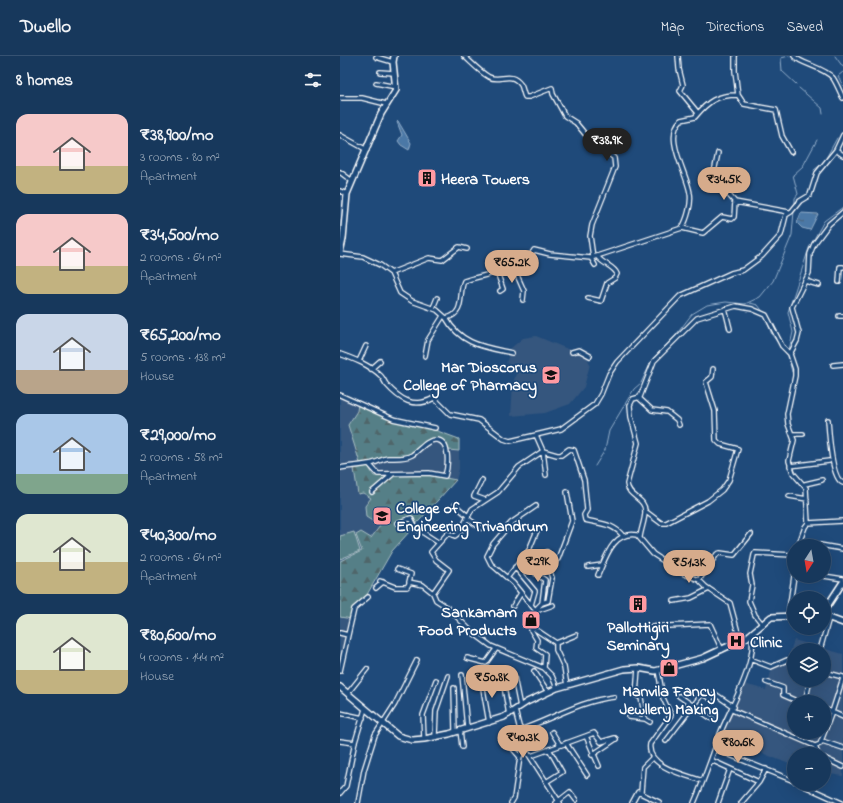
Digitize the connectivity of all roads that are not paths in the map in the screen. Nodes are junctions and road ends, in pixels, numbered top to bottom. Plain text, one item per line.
1 (464, 56) edge
2 (678, 56) edge
3 (735, 56) edge
4 (794, 56) edge
5 (376, 58) dead end
6 (394, 59) edge
7 (380, 72) dead end
8 (394, 73) junction
9 (376, 83) dead end
10 (396, 87) junction
11 (738, 95) junction
12 (340, 98) edge
13 (843, 98) edge
14 (386, 104) junction
15 (698, 112) junction
16 (843, 134) edge
17 (340, 135) edge
18 (367, 150) junction
19 (836, 150) junction
20 (790, 152) dead end
21 (718, 153) dead end
22 (843, 156) edge
23 (340, 172) edge
24 (352, 181) junction
25 (340, 191) edge
26 (347, 194) junction
27 (735, 202) junction
28 (843, 212) edge
29 (790, 213) junction
30 (682, 228) junction
31 (467, 248) dead end
32 (340, 254) edge
33 (594, 257) junction
34 (595, 265) dead end
35 (513, 266) junction
36 (843, 267) edge
37 (497, 272) junction
38 (391, 273) junction
39 (805, 282) junction
40 (839, 282) dead end
41 (819, 285) dead end
42 (500, 291) dead end
43 (437, 298) dead end
44 (588, 298) dead end
45 (523, 300) dead end
46 (433, 308) junction
47 (725, 309) junction
48 (445, 317) junction
49 (730, 328) dead end
50 (675, 340) junction
51 (679, 344) dead end
52 (366, 346) dead end
53 (572, 352) dead end
54 (512, 353) dead end
55 (340, 354) edge
56 (790, 354) junction
57 (425, 356) dead end
58 (590, 356) dead end
59 (359, 361) junction
60 (380, 361) dead end
61 (843, 364) edge
62 (833, 365) dead end
63 (371, 369) junction
64 (713, 369) dead end
65 (340, 395) edge
66 (639, 398) junction
67 (828, 420) dead end
68 (679, 425) dead end
69 (436, 428) dead end
70 (792, 434) junction
71 (803, 434) dead end
72 (536, 435) junction
73 (543, 451) junction
74 (829, 461) dead end
75 (369, 464) junction
76 (790, 466) junction
77 (340, 468) edge
78 (394, 474) junction
79 (546, 475) dead end
80 (482, 480) dead end
81 (822, 480) dead end
82 (843, 483) edge
83 (804, 484) junction
84 (372, 492) dead end
85 (567, 492) dead end
86 (789, 496) dead end
87 (807, 499) junction
88 (485, 500) junction
89 (455, 505) dead end
90 (536, 506) dead end
91 (646, 511) junction
92 (468, 517) junction
93 (843, 521) edge
94 (397, 523) dead end
95 (808, 523) junction
96 (481, 528) dead end
97 (538, 528) dead end
98 (751, 534) dead end
99 (623, 536) junction
100 (640, 537) junction
101 (801, 539) edge
102 (439, 543) junction
103 (831, 547) edge
104 (843, 549) edge
105 (548, 552) dead end
106 (787, 555) edge
107 (602, 565) junction
108 (515, 567) junction
109 (588, 567) dead end
110 (397, 569) dead end
111 (413, 569) dead end
112 (411, 574) junction
113 (598, 575) dead end
114 (831, 577) edge
115 (507, 578) junction
116 (699, 580) junction
117 (843, 580) edge
118 (410, 582) junction
119 (376, 588) dead end
120 (708, 589) junction
121 (433, 593) junction
122 (521, 593) junction
123 (368, 597) dead end
124 (831, 600) edge
125 (674, 601) dead end
126 (542, 603) junction
127 (531, 605) junction
128 (553, 605) dead end
129 (513, 606) dead end
130 (536, 611) junction
131 (787, 616) edge
132 (831, 619) edge
133 (843, 623) edge
134 (763, 625) junction
135 (532, 627) junction
136 (648, 627) dead end
137 (340, 633) edge
138 (752, 633) junction
139 (348, 635) junction
140 (576, 635) dead end
141 (740, 640) junction
142 (556, 643) junction
143 (496, 648) junction
144 (722, 650) junction
145 (468, 658) dead end
146 (750, 659) junction
147 (417, 660) dead end
148 (787, 660) edge
149 (544, 668) junction
150 (638, 668) junction
151 (367, 669) dead end
152 (658, 670) junction
153 (340, 671) edge
154 (534, 671) dead end
155 (831, 674) edge
156 (462, 675) dead end
157 (502, 675) dead end
158 (448, 676) dead end
159 (481, 676) dead end
160 (514, 677) dead end
161 (843, 678) edge
162 (436, 680) dead end
163 (766, 682) dead end
164 (568, 686) junction
165 (340, 687) edge
166 (454, 688) dead end
167 (558, 688) junction
168 (548, 692) junction
169 (348, 693) junction
170 (679, 696) dead end
171 (614, 697) dead end
172 (787, 697) edge
173 (693, 705) junction
174 (518, 708) junction
175 (733, 708) junction
176 (365, 709) junction
177 (832, 712) junction
178 (340, 713) edge
179 (509, 715) junction
180 (629, 717) dead end
181 (843, 717) edge
182 (363, 718) junction
183 (645, 719) junction
184 (712, 719) dead end
185 (650, 722) dead end
186 (382, 723) junction
187 (489, 723) junction
188 (467, 728) junction
189 (460, 730) junction
190 (520, 730) junction
191 (454, 732) junction
192 (552, 732) dead end
193 (586, 736) junction
194 (435, 737) junction
195 (424, 739) junction
196 (340, 741) edge
197 (666, 741) dead end
198 (822, 741) junction
199 (507, 742) dead end
200 (355, 743) junction
201 (566, 743) junction
202 (560, 745) junction
203 (814, 746) joint
204 (462, 747) dead end
205 (524, 748) junction
206 (843, 748) edge
207 (549, 749) junction
208 (715, 749) junction
209 (592, 755) junction
210 (530, 756) junction
211 (520, 757) junction
212 (653, 757) junction
213 (711, 760) junction
214 (831, 761) edge
215 (599, 766) dead end
216 (843, 767) edge
217 (730, 769) junction
218 (766, 769) junction
219 (587, 775) dead end
220 (787, 778) edge
221 (703, 781) junction
222 (546, 782) junction
223 (759, 782) junction
224 (341, 791) edge
225 (815, 791) edge
226 (641, 792) junction
227 (576, 800) dead end
228 (558, 801) edge
229 (659, 802) edge
230 (358, 803) edge
231 (511, 803) edge
232 (632, 803) edge
233 (694, 803) edge
234 (718, 803) edge
235 (741, 803) edge
236 (842, 803) edge

1 - 33 street
2 - 15 street
3 - 11 street
4 - 13 street
5 - 6 street
6 - 8 main road
7 - 8 street
8 - 10 main road
9 - 10 street
10 - 14 main road
11 - 15 street
11 - 20 street
12 - 14 street
14 - 18 main road
15 - 30 street
16 - 19 street
17 - 18 street
18 - 24 main road
19 - 22 street
19 - 29 street
21 - 27 street
23 - 24 street
24 - 26 main road
25 - 26 street
26 - 32 main road
27 - 29 street
27 - 30 street
28 - 39 street
29 - 72 street
30 - 33 street
31 - 38 street
32 - 38 street
33 - 34 street
33 - 35 street
33 - 44 street
35 - 37 street
35 - 45 street
36 - 40 street
37 - 42 street
37 - 48 street
38 - 46 street
39 - 41 street
39 - 56 street
43 - 46 street
46 - 48 street
47 - 49 street
47 - 50 street
47 - 56 street
48 - 54 street
48 - 57 street
50 - 51 street
50 - 66 street
52 - 59 street
53 - 58 street
55 - 59 street
56 - 70 street
59 - 63 street
60 - 63 street
61 - 62 street
63 - 72 street
64 - 91 street
65 - 69 street
66 - 68 street
66 - 91 street
67 - 82 street
70 - 71 street
70 - 76 street
72 - 73 street
73 - 79 street
73 - 88 street
73 - 99 street
74 - 76 street
75 - 77 street
75 - 78 street
75 - 78 street
76 - 83 street
78 - 84 street
80 - 88 street
81 - 83 street
83 - 87 street
85 - 126 street
86 - 87 street
87 - 95 street
88 - 92 street
89 - 92 street
90 - 115 street
91 - 100 street
92 - 96 street
92 - 102 street
93 - 95 street
94 - 102 street
95 - 101 street
97 - 108 street
98 - 116 street
99 - 100 street
99 - 107 street
100 - 116 street
102 - 121 street
103 - 104 street
105 - 126 street
106 - 134 street
107 - 109 street
107 - 113 street
108 - 115 street
108 - 127 street
110 - 112 street
111 - 112 street
112 - 118 street
114 - 117 street
115 - 122 street
116 - 120 street
117 - 124 main road
118 - 119 street
118 - 121 street
120 - 125 street
120 - 141 street
121 - 143 street
122 - 127 street
122 - 129 street
123 - 139 street
126 - 130 street
127 - 130 street
128 - 130 street
130 - 135 street
131 - 134 main road
132 - 133 main road
134 - 138 main road
135 - 142 street
135 - 149 street
136 - 144 street
137 - 139 street
138 - 141 main road
138 - 146 street
139 - 153 street
140 - 142 street
141 - 144 main road
142 - 164 street
143 - 145 street
143 - 149 street
144 - 152 main road
146 - 148 street
146 - 175 street
147 - 186 street
149 - 167 street
150 - 152 main road
150 - 164 main road
150 - 183 street
151 - 169 street
152 - 212 street
154 - 168 street
155 - 161 street
156 - 188 street
157 - 179 street
158 - 194 street
159 - 187 street
160 - 174 street
161 - 177 street
162 - 195 street
163 - 172 street
164 - 167 main road
165 - 169 main road
166 - 191 street
167 - 168 main road
168 - 174 main road
169 - 176 main road
170 - 173 street
171 - 190 street
173 - 175 street
173 - 184 street
173 - 197 street
174 - 179 main road
174 - 190 street
175 - 203 street
175 - 208 street
176 - 182 street
176 - 186 main road
177 - 181 street
177 - 198 street
178 - 182 street
179 - 187 main road
180 - 183 street
182 - 200 street
183 - 185 street
186 - 195 main road
186 - 230 street
187 - 188 main road
188 - 189 main road
189 - 191 main road
189 - 204 street
190 - 205 street
191 - 194 main road
192 - 202 street
193 - 201 street
193 - 209 street
193 - 209 street
194 - 195 main road
196 - 200 street
198 - 203 street
198 - 206 street
199 - 211 street
200 - 224 street
201 - 202 street
201 - 219 street
202 - 207 street
205 - 210 street
205 - 211 street
207 - 210 street
207 - 222 street
208 - 213 street
208 - 218 street
209 - 215 street
210 - 222 street
211 - 231 street
212 - 221 street
212 - 226 street
213 - 217 street
213 - 221 street
214 - 216 street
217 - 223 street
217 - 234 street
218 - 220 street
218 - 223 street
221 - 233 street
222 - 228 street
223 - 235 street
225 - 236 street
226 - 229 street
226 - 232 street
227 - 228 street

